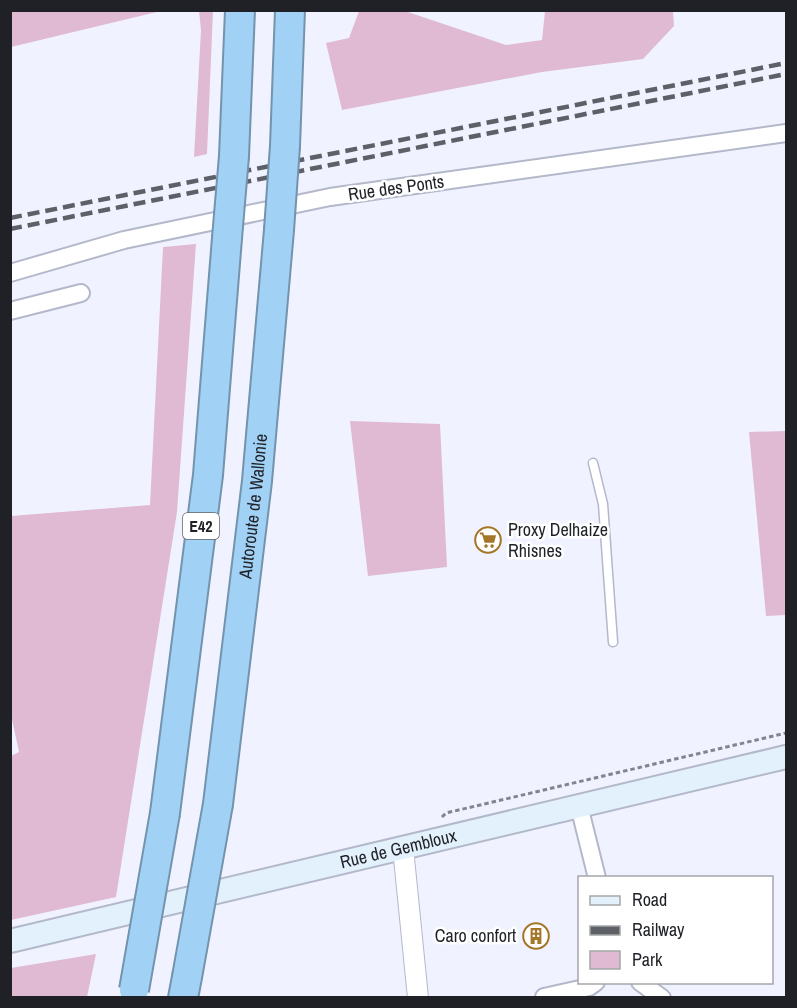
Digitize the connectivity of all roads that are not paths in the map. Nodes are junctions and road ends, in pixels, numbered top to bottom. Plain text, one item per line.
1 (240, 10) edge
2 (290, 10) edge
3 (786, 133) edge
4 (10, 273) edge
5 (81, 293) dead end
6 (10, 311) edge
7 (593, 463) dead end
8 (613, 642) dead end
9 (786, 757) edge
10 (579, 806) junction
11 (403, 848) junction
12 (596, 876) edge
13 (10, 941) edge
14 (593, 984) edge
15 (643, 984) edge
16 (185, 987) edge
17 (134, 994) edge
18 (544, 997) edge
19 (418, 998) edge
20 (662, 998) edge

1 - 17 highway, E42, bridge
2 - 16 highway, Autoroute de Wallonie, bridge
3 - 4 street, Rue des Ponts
5 - 6 street
7 - 8 lane
9 - 10 main road, Rue de Gembloux
10 - 11 main road, Rue de Gembloux
10 - 12 street
11 - 13 main road, Rue de Gembloux
11 - 19 street
14 - 18 street
15 - 20 street

